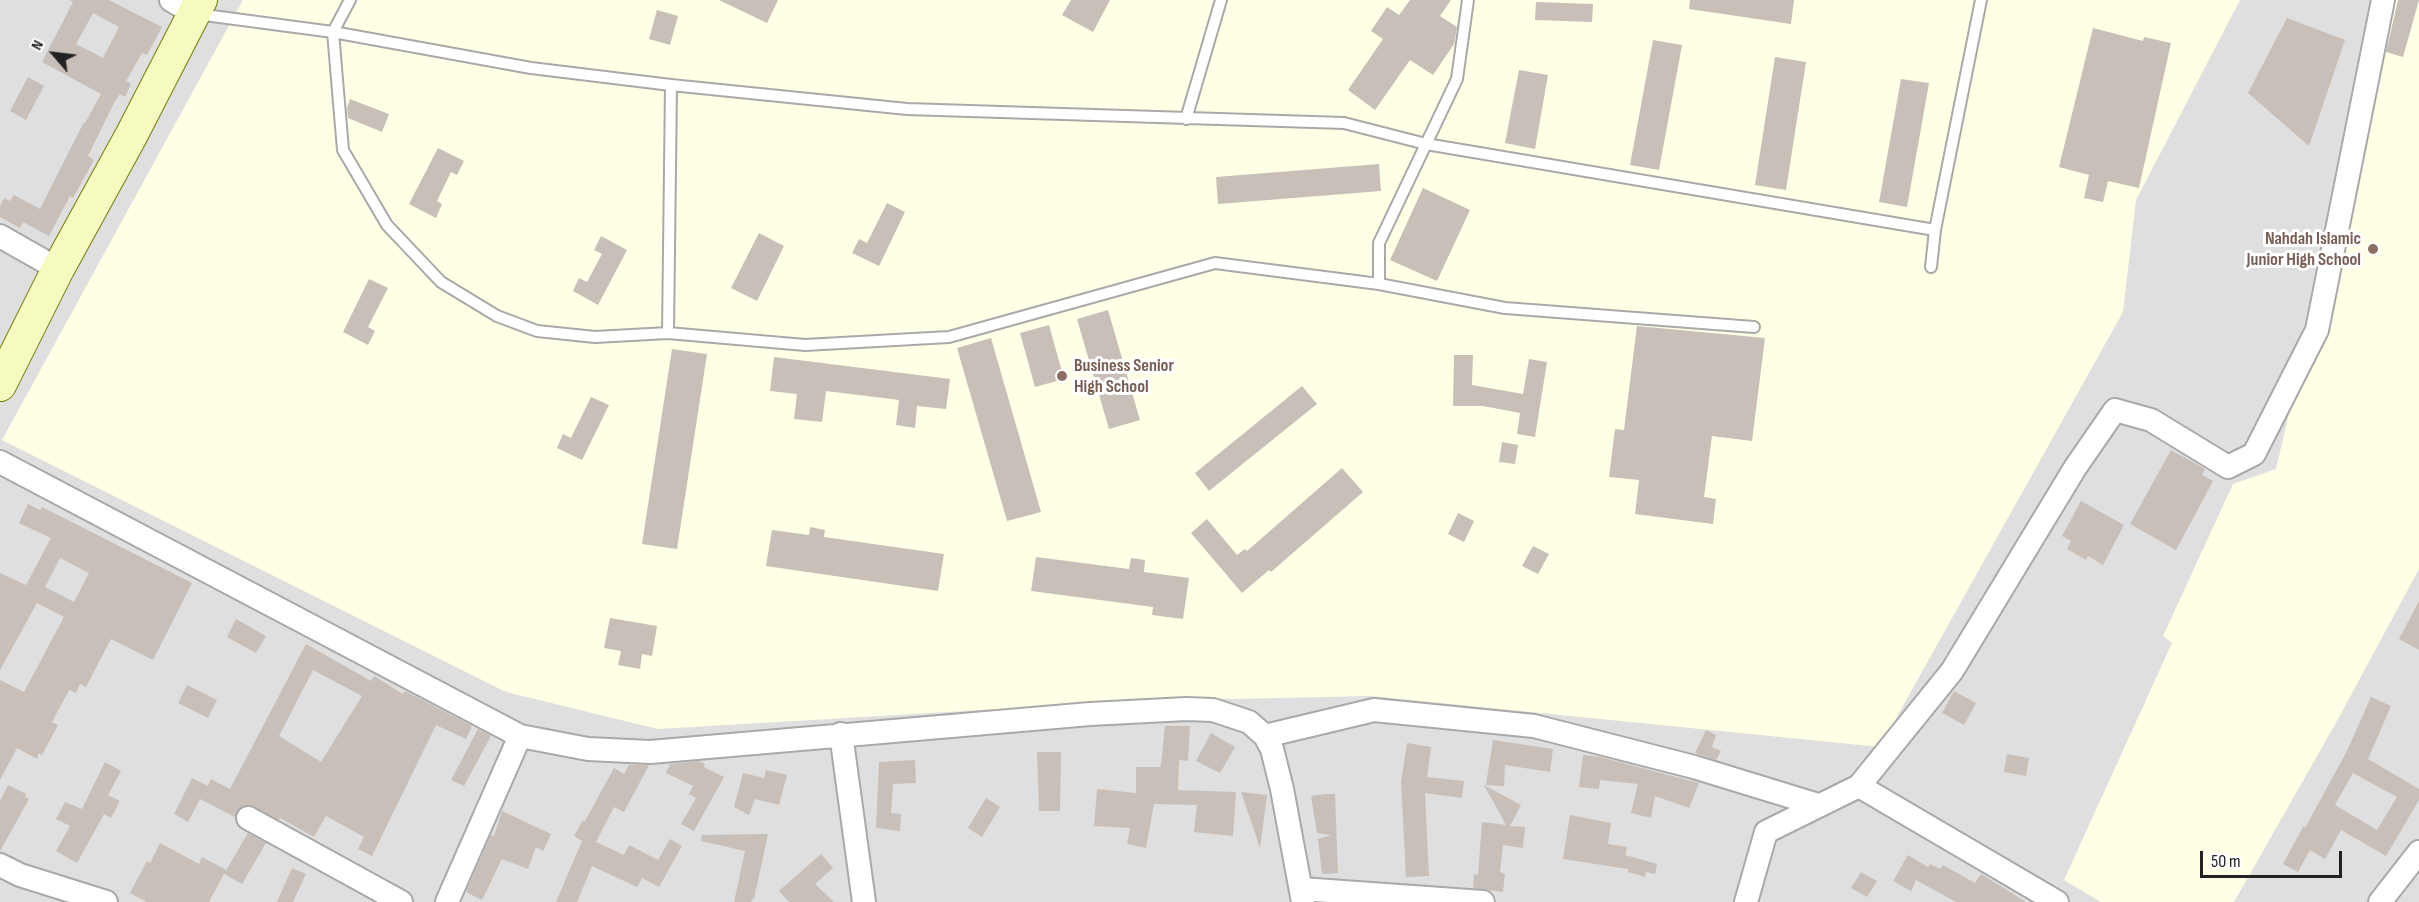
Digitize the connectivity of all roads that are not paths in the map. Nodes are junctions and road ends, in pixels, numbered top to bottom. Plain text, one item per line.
1 (350, 0) edge
2 (1468, 0) edge
3 (1981, 0) edge
4 (2383, 0) edge
5 (1218, 1) edge
6 (188, 4) edge
7 (333, 32) junction
8 (671, 85) junction
9 (1186, 119) junction
10 (1426, 144) junction
11 (1935, 230) junction
12 (0, 236) edge
13 (1931, 267) dead end
14 (58, 269) junction
15 (1379, 284) junction
16 (1754, 327) dead end
17 (668, 333) junction
18 (0, 385) edge
19 (0, 462) edge
20 (841, 734) junction
21 (520, 736) junction
22 (1265, 736) junction
23 (1859, 786) junction
24 (1818, 805) junction
25 (248, 818) dead end
26 (2419, 852) edge
27 (0, 865) edge
28 (1302, 896) edge
29 (106, 902) edge
30 (401, 902) edge
31 (447, 902) edge
32 (864, 902) edge
33 (1483, 902) edge
34 (1746, 902) edge
35 (2056, 902) edge
36 (2380, 902) edge

1 - 7 lane
2 - 10 lane
3 - 11 lane
4 - 23 street
5 - 9 lane
6 - 7 lane
6 - 14 main road
7 - 8 lane
7 - 17 lane
8 - 9 lane
8 - 17 lane
9 - 10 lane
10 - 11 lane
10 - 15 lane
11 - 13 lane
12 - 14 street
14 - 18 main road
15 - 16 lane
15 - 17 lane
19 - 21 street
20 - 21 street
20 - 22 street
20 - 32 street
21 - 31 street
22 - 24 street
22 - 28 street
23 - 24 street
23 - 35 street
24 - 34 street
25 - 30 street
26 - 36 street
27 - 29 street
28 - 33 street

